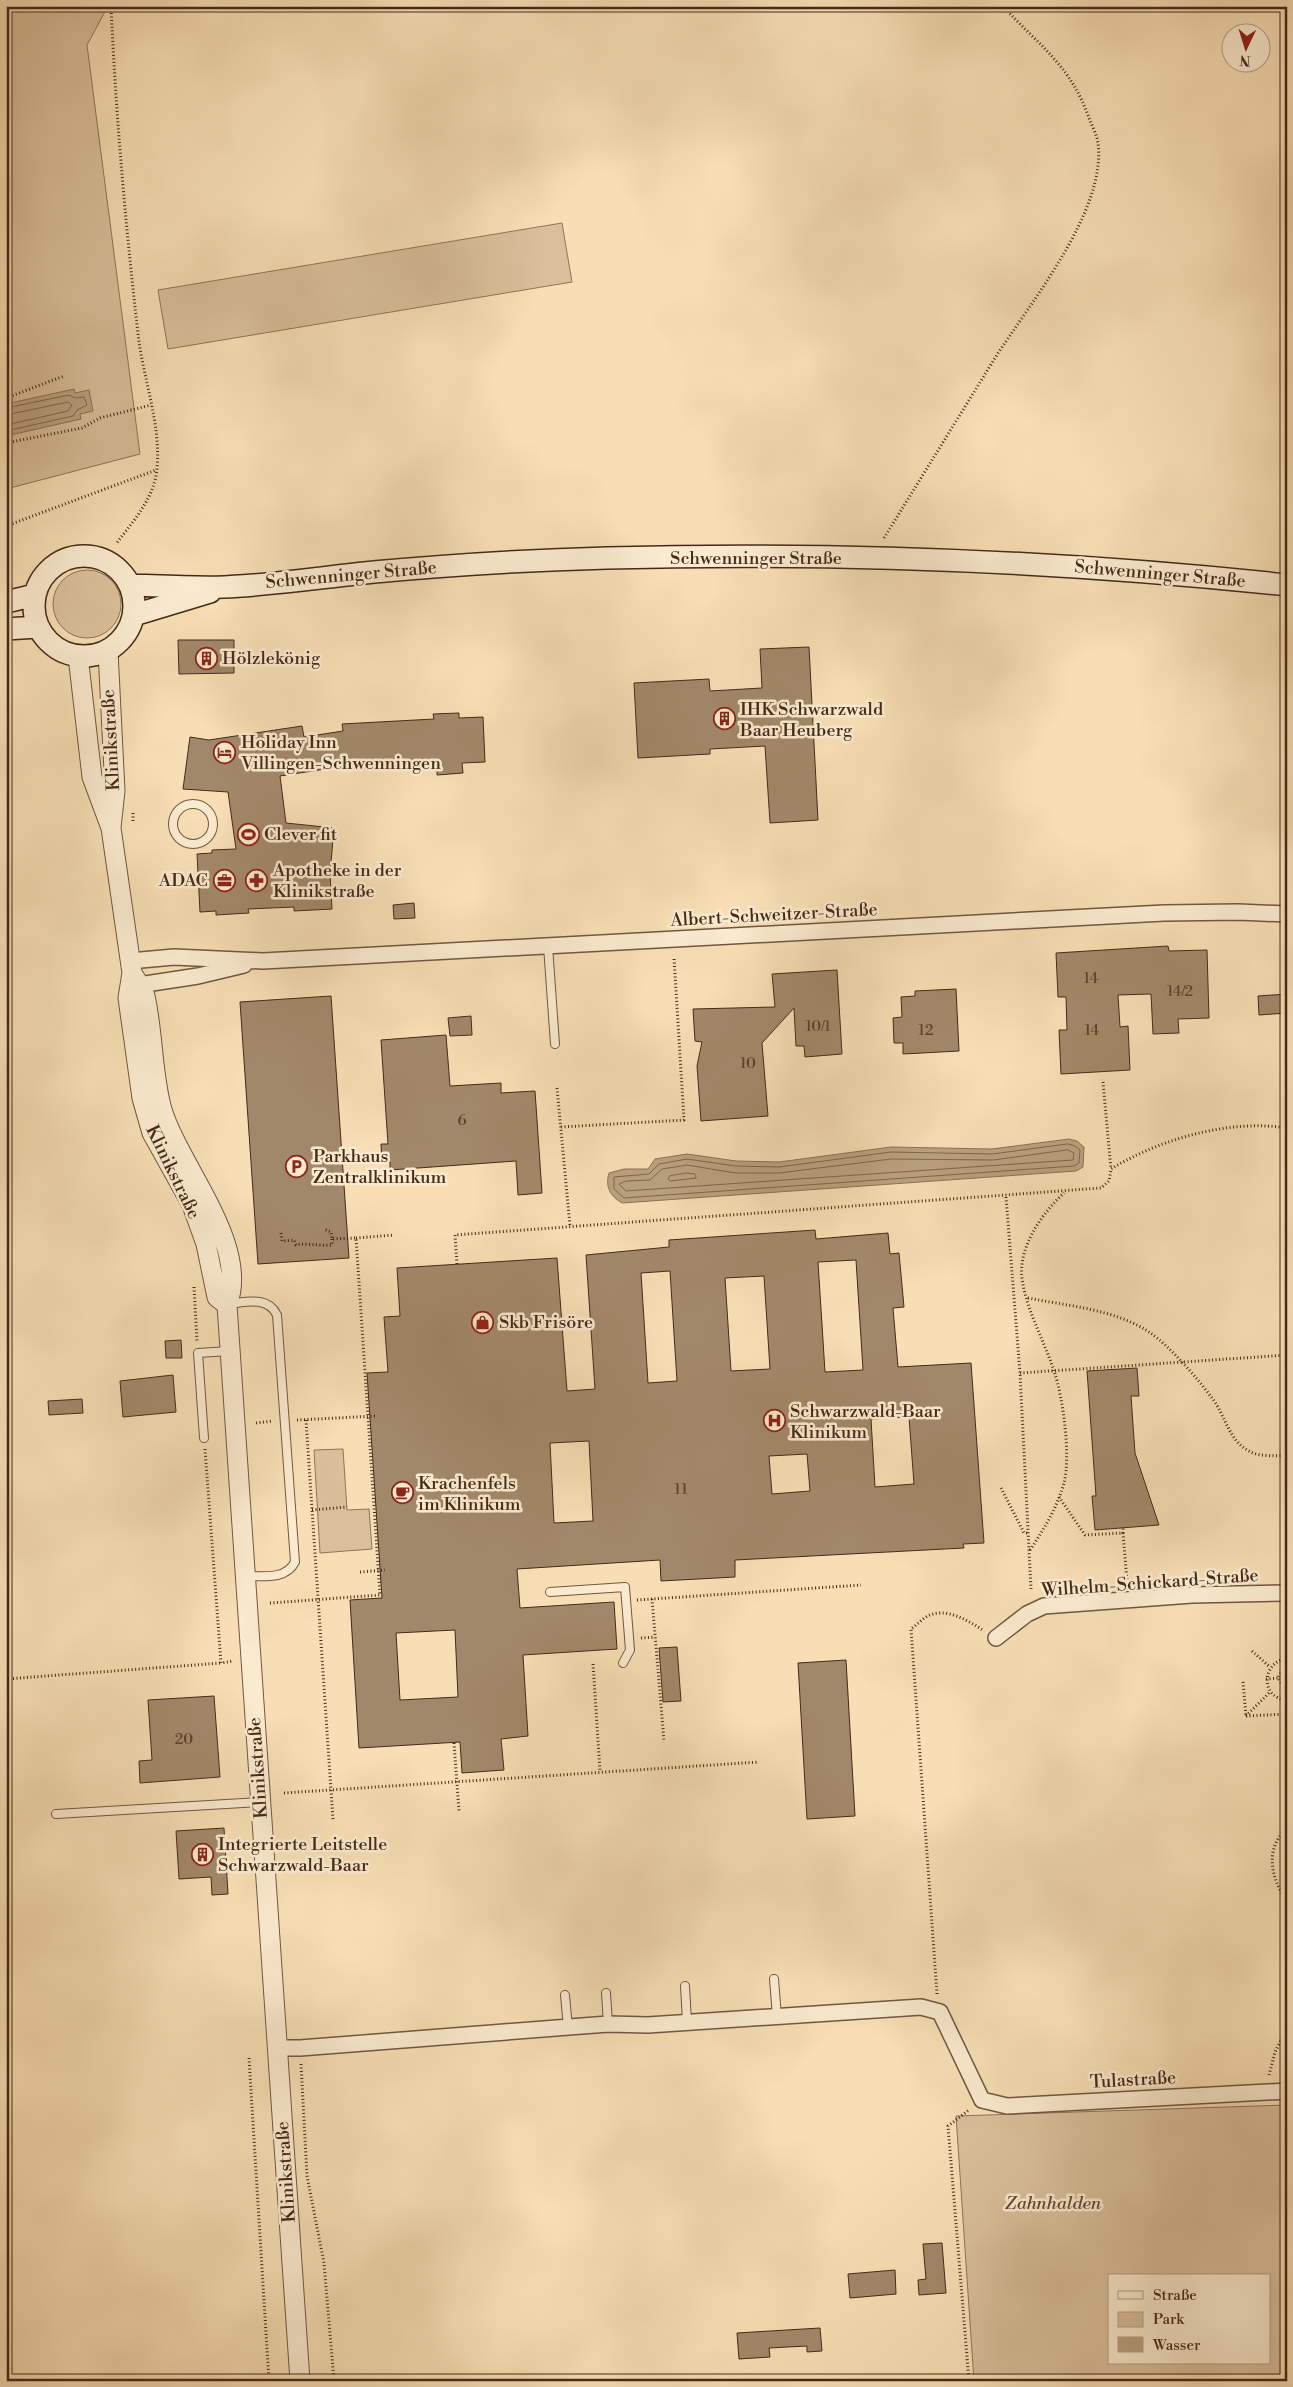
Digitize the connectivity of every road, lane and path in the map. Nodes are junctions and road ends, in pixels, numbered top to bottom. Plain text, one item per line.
1 (112, 6) edge
2 (1003, 6) edge
3 (64, 376) dead end
4 (6, 398) edge
5 (151, 405) junction
6 (6, 443) edge
7 (157, 470) junction
8 (6, 526) edge
9 (884, 538) dead end
10 (116, 544) dead end
11 (130, 585) junction
12 (1287, 585) edge
13 (225, 587) junction
14 (35, 594) junction
15 (6, 602) edge
16 (134, 615) junction
17 (38, 626) junction
18 (6, 628) edge
19 (108, 651) junction
20 (78, 656) junction
21 (176, 813) joint
22 (111, 828) junction
23 (1287, 914) edge
24 (548, 946) junction
25 (674, 958) dead end
26 (262, 961) junction
27 (134, 973) junction
28 (555, 1044) dead end
29 (1103, 1082) dead end
30 (558, 1088) dead end
31 (561, 1128) junction
32 (1287, 1128) edge
33 (1111, 1169) junction
34 (1065, 1192) junction
35 (1006, 1197) junction
36 (570, 1226) junction
37 (324, 1229) dead end
38 (281, 1233) dead end
39 (394, 1235) dead end
40 (356, 1238) junction
41 (332, 1239) junction
42 (457, 1264) dead end
43 (194, 1279) dead end
44 (1028, 1298) junction
45 (227, 1304) junction
46 (230, 1351) junction
47 (198, 1352) junction
48 (1287, 1355) edge
49 (1180, 1362) junction
50 (1054, 1371) junction
51 (1020, 1373) junction
52 (369, 1416) junction
53 (376, 1416) dead end
54 (296, 1420) dead end
55 (306, 1420) junction
56 (274, 1421) dead end
57 (256, 1423) dead end
58 (204, 1438) joint
59 (1287, 1455) edge
60 (1001, 1488) dead end
61 (380, 1493) dead end
62 (373, 1494) junction
63 (1058, 1497) junction
64 (347, 1507) dead end
65 (312, 1510) junction
66 (1123, 1528) dead end
67 (1028, 1533) junction
68 (1123, 1533) junction
69 (1029, 1550) junction
70 (378, 1570) junction
71 (385, 1570) dead end
72 (360, 1572) dead end
73 (245, 1576) junction
74 (1127, 1581) dead end
75 (861, 1585) dead end
76 (1031, 1589) dead end
77 (550, 1592) dead end
78 (1287, 1593) edge
79 (652, 1599) junction
80 (318, 1600) junction
81 (626, 1601) junction
82 (270, 1603) dead end
83 (996, 1638) joint
84 (1252, 1651) dead end
85 (1286, 1658) edge
86 (251, 1659) junction
87 (220, 1663) junction
88 (623, 1663) dead end
89 (593, 1664) dead end
90 (1270, 1667) junction
91 (1286, 1672) edge
92 (1278, 1678) junction
93 (6, 1679) edge
94 (1266, 1679) junction
95 (1244, 1682) dead end
96 (1287, 1684) edge
97 (1270, 1692) junction
98 (1287, 1700) edge
99 (1287, 1714) edge
100 (1246, 1716) junction
101 (664, 1740) dead end
102 (454, 1743) dead end
103 (758, 1762) dead end
104 (600, 1771) junction
105 (457, 1782) junction
106 (331, 1790) junction
107 (284, 1793) dead end
108 (260, 1802) junction
109 (459, 1811) dead end
110 (56, 1814) dead end
111 (333, 1820) dead end
112 (1287, 1828) edge
113 (1287, 1902) edge
114 (774, 1979) dead end
115 (684, 1986) dead end
116 (606, 1993) dead end
117 (565, 1995) dead end
118 (940, 2012) junction
119 (777, 2017) junction
120 (687, 2022) junction
121 (608, 2024) junction
122 (568, 2028) junction
123 (1287, 2028) edge
124 (277, 2048) junction
125 (249, 2058) dead end
126 (301, 2062) dead end
127 (1270, 2091) junction
128 (1287, 2091) edge
129 (982, 2100) junction
130 (269, 2381) edge
131 (300, 2381) edge
132 (334, 2381) edge
133 (969, 2381) edge

1 - 5 path
2 - 9 path
3 - 4 path
5 - 6 path
5 - 7 path
7 - 8 path
7 - 10 path
11 - 13 main road, Schwenninger Straße
11 - 14 main road
11 - 16 main road
12 - 13 main road, Schwenninger Straße
13 - 16 main road, Schwenninger Straße
14 - 15 main road
14 - 17 main road
16 - 19 main road
17 - 18 main road
17 - 20 main road
19 - 20 main road
19 - 22 street, Klinikstraße
20 - 22 street, Klinikstraße
21 - 21 lane
22 - 27 street, Klinikstraße
23 - 24 street, Albert-Schweitzer-Straße
24 - 26 street, Albert-Schweitzer-Straße
24 - 28 lane
25 - 31 path
26 - 27 street, Albert-Schweitzer-Straße
26 - 27 street, Albert-Schweitzer-Straße
27 - 45 street, Klinikstraße
29 - 33 path
30 - 31 path
31 - 36 path
32 - 33 path
33 - 34 path
34 - 35 path
34 - 44 path
35 - 36 path
35 - 51 path
36 - 42 path
37 - 41 path
38 - 41 path
39 - 40 path
40 - 41 path
40 - 52 path
43 - 47 path
44 - 49 path
44 - 50 path
45 - 46 street, Klinikstraße
45 - 73 lane
46 - 47 lane
46 - 73 street, Klinikstraße
47 - 58 lane
48 - 49 path
49 - 50 path
49 - 59 path
50 - 51 path
50 - 63 path
51 - 67 path
52 - 53 path
52 - 55 path
52 - 62 path
54 - 55 path
55 - 65 path
56 - 57 path
58 - 87 path
60 - 67 path
61 - 62 path
62 - 70 path
63 - 68 path
63 - 69 path
64 - 65 path
65 - 80 path
66 - 68 path
67 - 69 path
68 - 74 path
69 - 76 path
70 - 71 path
70 - 72 path
70 - 80 path
73 - 86 street, Klinikstraße
75 - 79 path
77 - 81 lane
78 - 83 street, Wilhelm-Schickard-Straße
79 - 81 path
79 - 101 path
80 - 82 path
80 - 106 path
81 - 88 lane
83 - 118 path
84 - 90 path
85 - 90 path
85 - 91 path
86 - 87 path
86 - 108 street, Klinikstraße
87 - 93 path
89 - 104 path
90 - 94 path
91 - 92 path
92 - 94 path
92 - 96 path
94 - 97 path
95 - 100 path
97 - 98 path
97 - 100 path
99 - 100 path
102 - 105 path
103 - 104 path
104 - 105 path
105 - 106 path
105 - 109 path
106 - 107 path
106 - 111 path
108 - 110 lane
108 - 124 street, Klinikstraße
112 - 113 path
114 - 119 lane
115 - 120 lane
116 - 121 lane
117 - 122 lane
118 - 119 street
118 - 129 street
119 - 120 street
120 - 121 street
121 - 122 street
122 - 124 street
123 - 127 path
124 - 131 street, Klinikstraße
125 - 130 path
126 - 132 path
127 - 128 street, Tulastraße
127 - 129 street, Tulastraße
129 - 133 path

